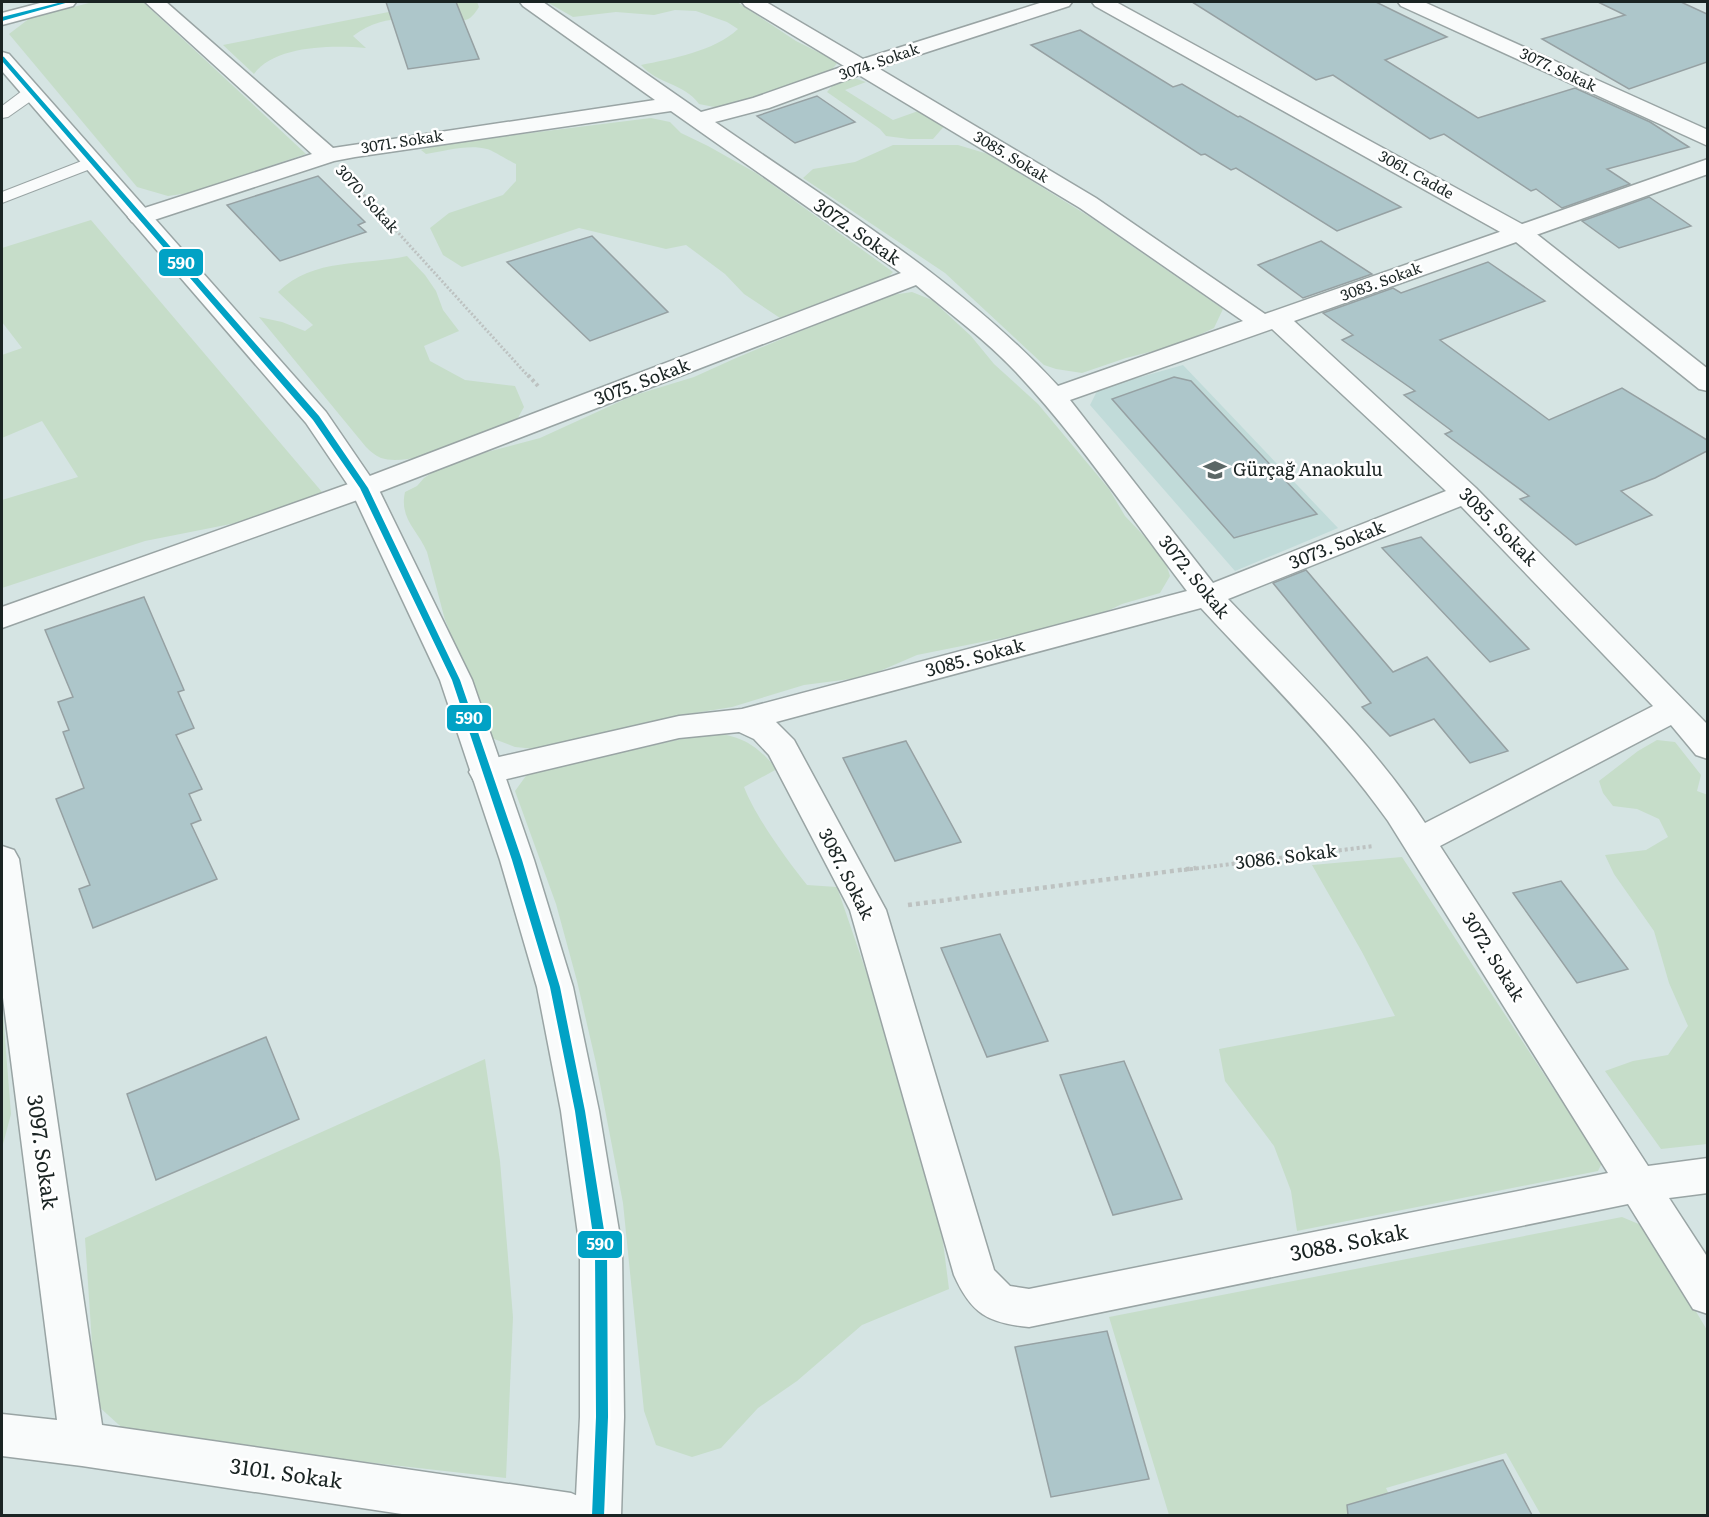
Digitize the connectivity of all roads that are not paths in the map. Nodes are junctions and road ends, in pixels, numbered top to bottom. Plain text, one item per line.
1 (66, 2) edge
2 (155, 2) edge
3 (530, 2) edge
4 (752, 2) edge
5 (1062, 2) edge
6 (1102, 2) edge
7 (1408, 2) edge
8 (2, 19) edge
9 (2, 58) edge
10 (861, 67) junction
11 (32, 92) junction
12 (685, 112) junction
13 (2, 113) edge
14 (1707, 140) edge
15 (328, 156) junction
16 (92, 162) junction
17 (1707, 166) edge
18 (2, 198) edge
19 (140, 217) junction
20 (1520, 233) junction
21 (920, 275) junction
22 (1270, 322) junction
23 (1707, 383) edge
24 (1053, 397) junction
25 (364, 488) junction
26 (1466, 494) junction
27 (1207, 596) junction
28 (2, 618) edge
29 (1675, 709) junction
30 (742, 720) junction
31 (1707, 747) edge
32 (486, 772) junction
33 (1420, 841) junction
34 (2, 859) edge
35 (1707, 1175) edge
36 (1637, 1185) junction
37 (1707, 1295) edge
38 (993, 1299) joint
39 (2, 1435) edge
40 (82, 1444) junction
41 (571, 1515) edge
42 (598, 1515) edge

1 - 8 street
2 - 15 street, 3070. Sokak
3 - 12 street, 3072. Sokak
4 - 10 street, 3085. Sokak
5 - 10 street, 3074. Sokak
6 - 20 street, 3061. Cadde
7 - 14 street, 3077. Sokak
9 - 11 street
10 - 12 street, 3074. Sokak
10 - 22 street, 3085. Sokak
11 - 13 lane
11 - 16 street
12 - 15 street, 3071. Sokak
12 - 21 street, 3072. Sokak
15 - 19 street, 3071. Sokak
16 - 18 lane
16 - 19 street
17 - 20 street, 3083. Sokak
19 - 25 street
20 - 22 street, 3083. Sokak
20 - 23 street, 3061. Cadde
21 - 24 street, 3072. Sokak
21 - 25 street, 3075. Sokak
22 - 24 street, 3083. Sokak
22 - 26 street, 3085. Sokak
24 - 27 street, 3072. Sokak
25 - 28 street, 3075. Sokak
25 - 32 street
26 - 27 street, 3073. Sokak
26 - 29 street, 3085. Sokak
27 - 30 street, 3085. Sokak
27 - 33 street, 3072. Sokak
29 - 31 street, 3085. Sokak
29 - 33 street
30 - 32 street
30 - 38 street, 3087. Sokak
32 - 42 street
33 - 36 street, 3072. Sokak
34 - 40 street, 3097. Sokak
35 - 36 street, 3088. Sokak
36 - 37 street, 3072. Sokak
36 - 38 street, 3088. Sokak
39 - 40 street, 3101. Sokak
40 - 41 street, 3101. Sokak

